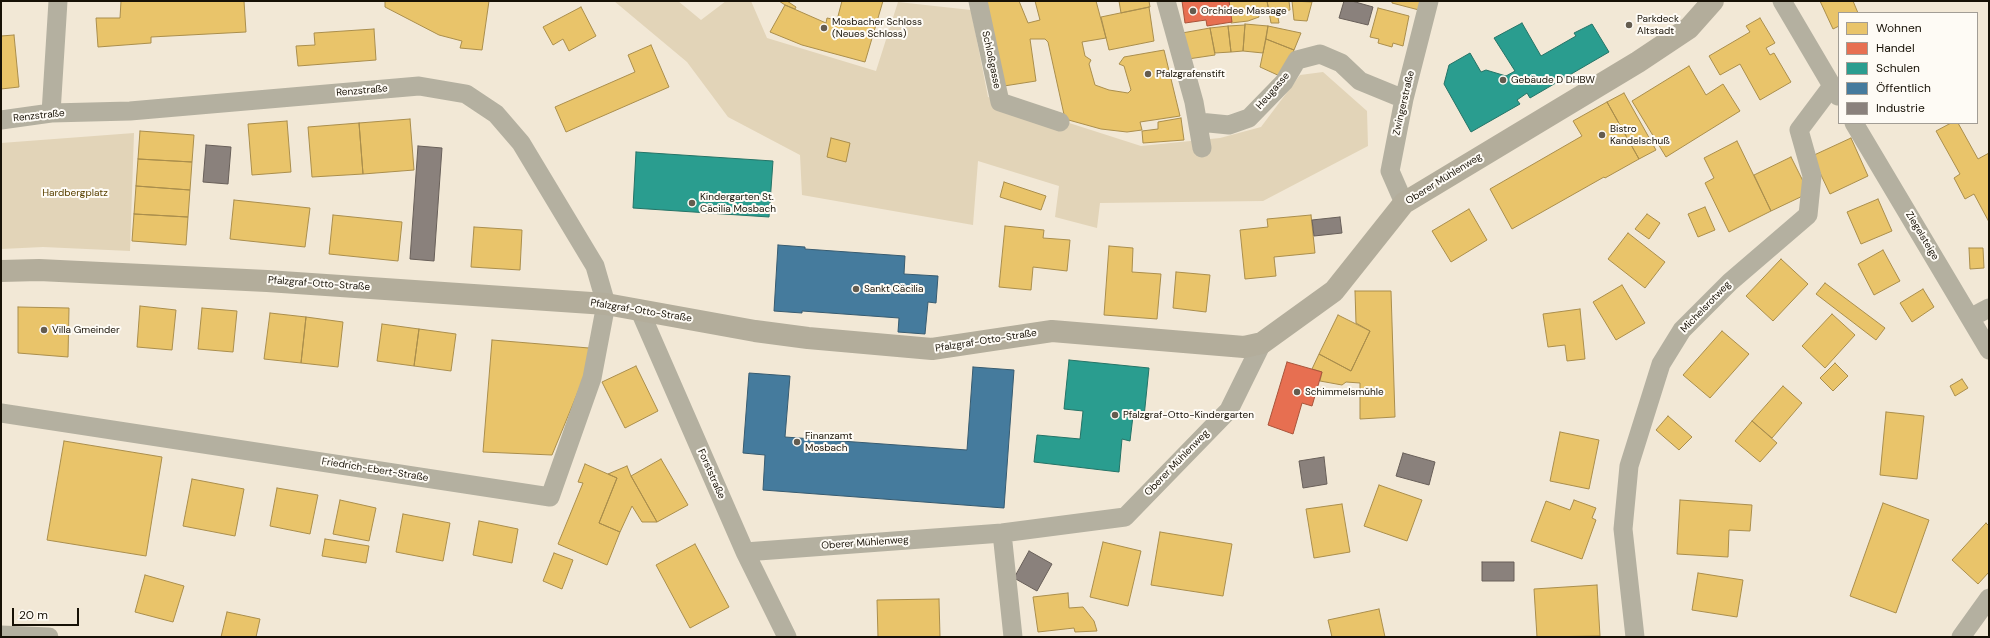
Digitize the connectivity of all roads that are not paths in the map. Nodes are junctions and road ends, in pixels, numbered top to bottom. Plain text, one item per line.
1 (58, 1) edge
2 (978, 1) edge
3 (1166, 1) edge
4 (1429, 1) edge
5 (1713, 1) edge
6 (1782, 1) edge
7 (1836, 92) edge
8 (1404, 99) junction
9 (51, 113) junction
10 (1, 120) edge
11 (1060, 122) dead end
12 (1199, 122) junction
13 (1855, 124) edge
14 (1202, 148) dead end
15 (1404, 203) junction
16 (1, 271) edge
17 (606, 304) junction
18 (1989, 308) edge
19 (639, 309) junction
20 (1970, 318) junction
21 (1262, 343) junction
22 (1989, 350) edge
23 (1, 413) edge
24 (1002, 533) junction
25 (745, 552) junction
26 (1989, 598) edge
27 (1, 635) edge
28 (49, 637) edge
29 (787, 637) edge
30 (1013, 637) edge
31 (1635, 637) edge
32 (1961, 637) edge

1 - 9 street
2 - 11 street, Schloßgasse
3 - 12 street
4 - 8 street, Zwingerstraße
5 - 15 street, Oberer Mühlenweg
6 - 7 street
7 - 31 street, Michelsrotweg
8 - 12 street, Heugasse
8 - 15 street, Zwingerstraße
9 - 10 street, Renzstraße
9 - 17 street, Renzstraße
12 - 14 street
13 - 20 street, Ziegelsteige
15 - 21 street, Oberer Mühlenweg
16 - 17 street, Pfalzgraf-Otto-Straße
17 - 19 street, Pfalzgraf-Otto-Straße
17 - 23 street, Friedrich-Ebert-Straße
18 - 20 street
19 - 21 street, Pfalzgraf-Otto-Straße
19 - 25 street, Forststraße
20 - 22 street, Ziegelsteige
21 - 24 street, Oberer Mühlenweg
24 - 25 street, Oberer Mühlenweg
24 - 30 street
25 - 29 street, Forststraße
26 - 32 street
27 - 28 street

